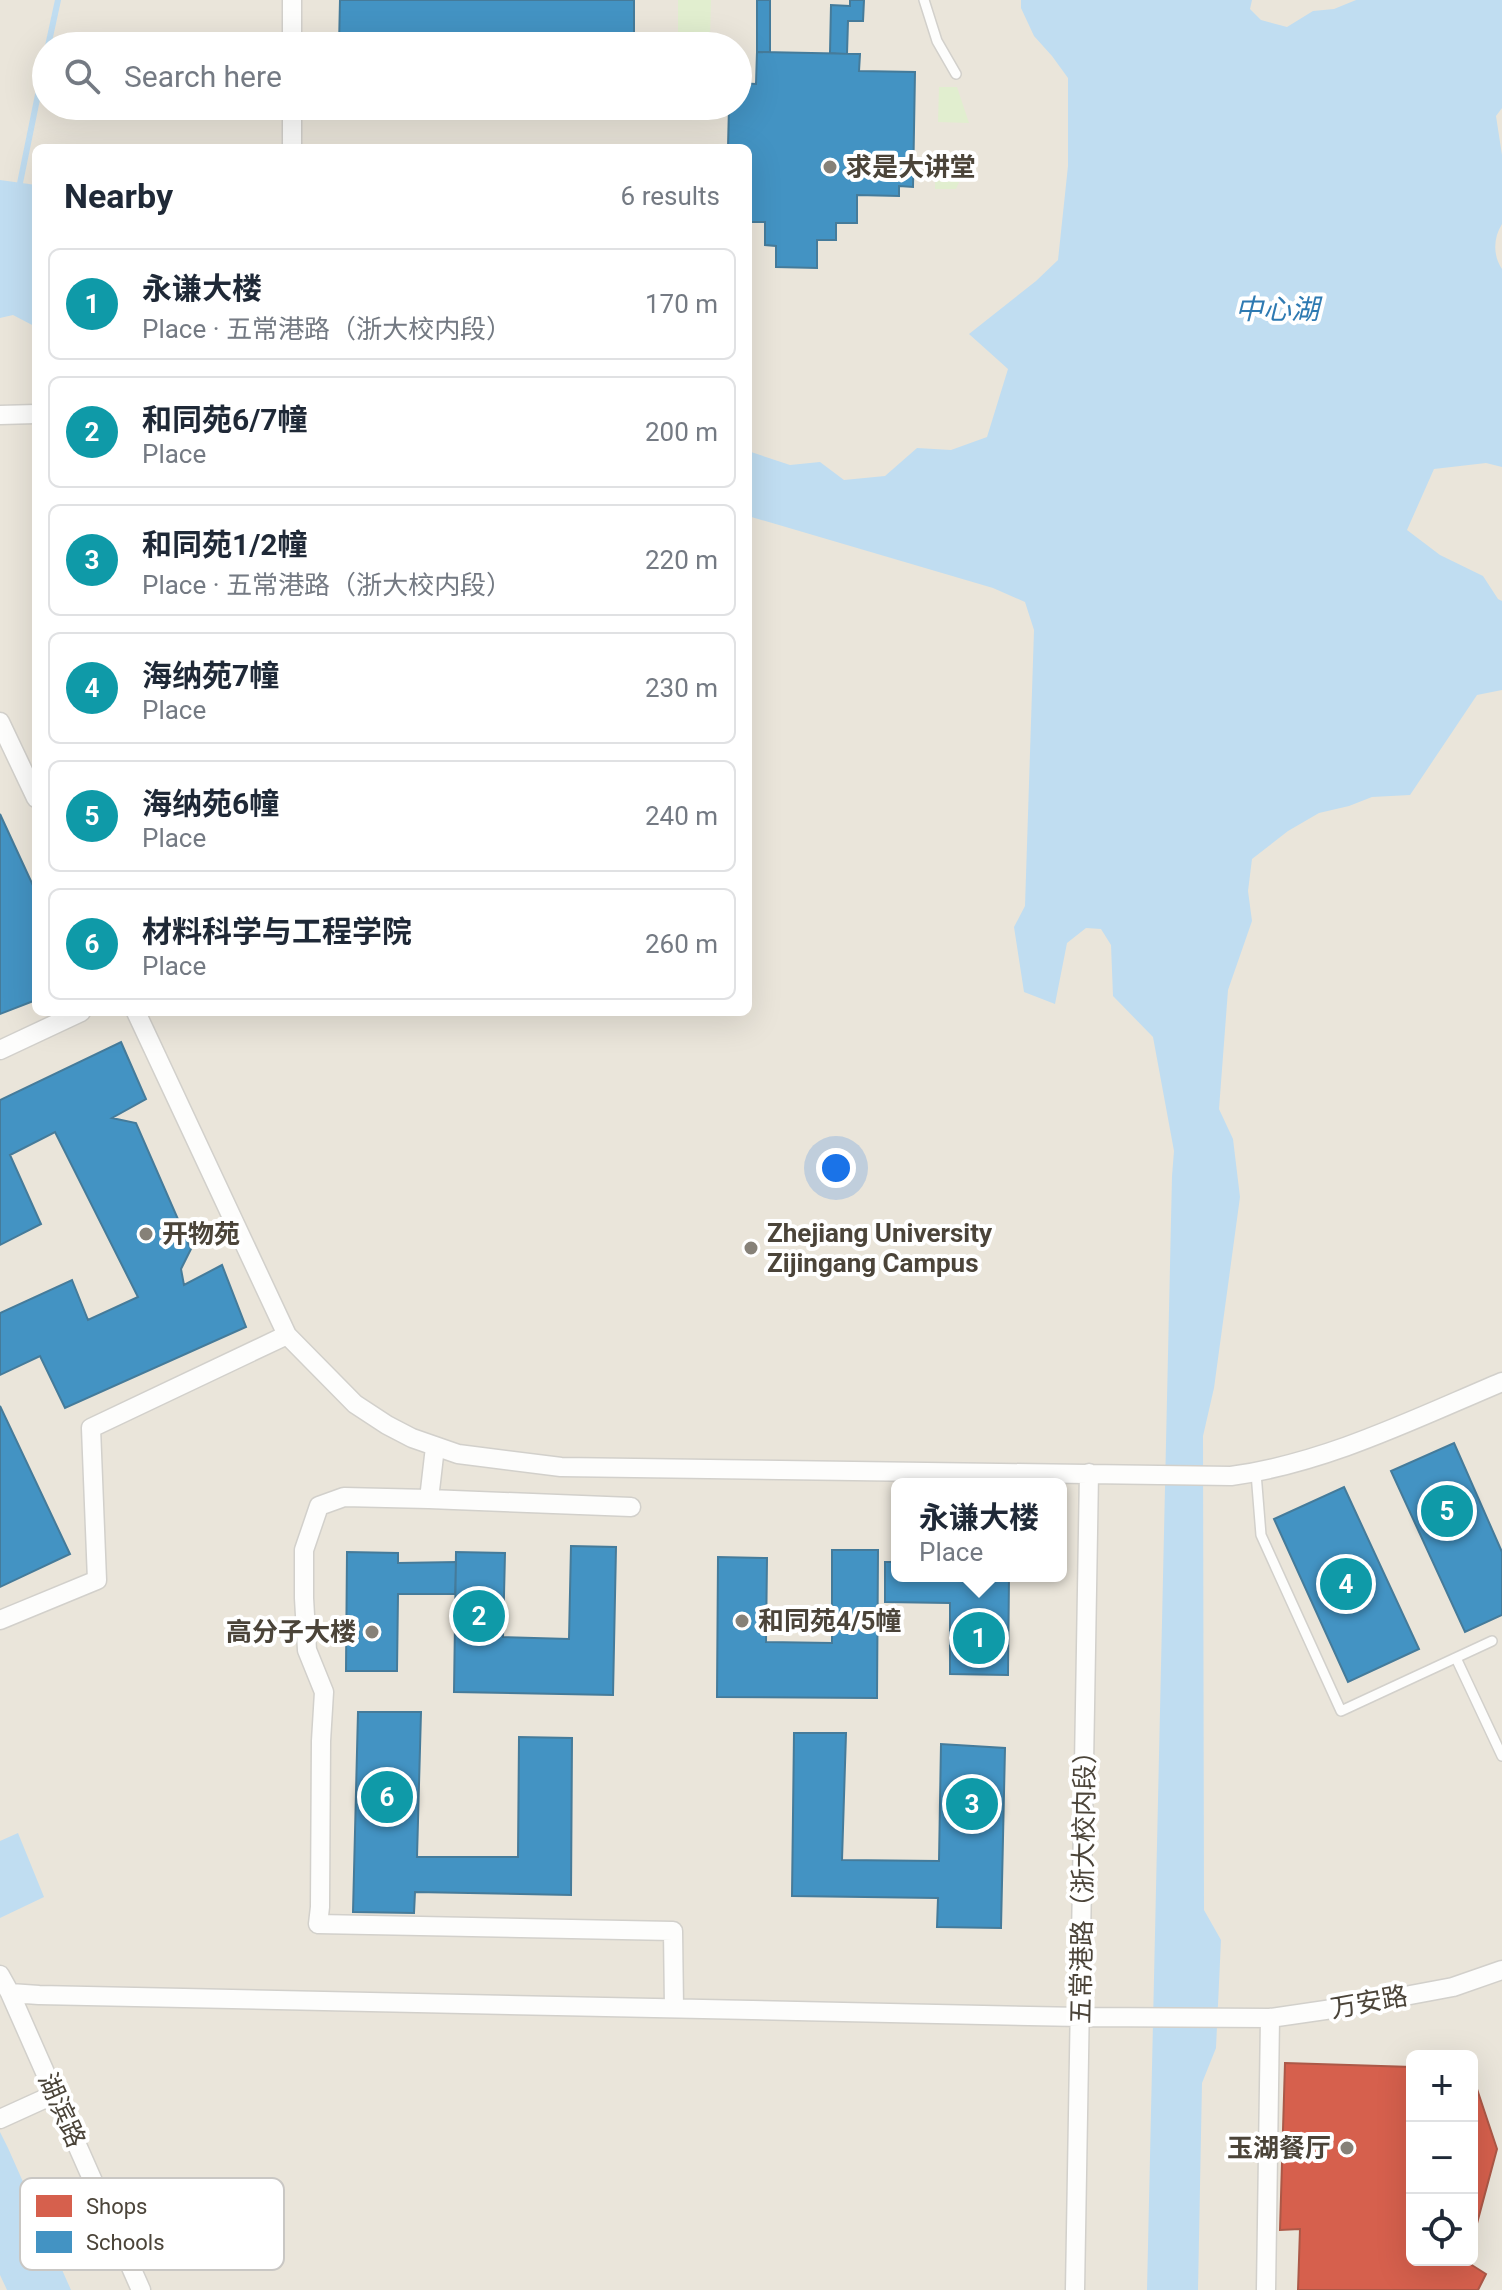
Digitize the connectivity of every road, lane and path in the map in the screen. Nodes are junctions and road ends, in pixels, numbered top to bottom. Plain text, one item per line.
1 (292, 0) edge
2 (924, 0) edge
3 (292, 32) edge
4 (956, 74) dead end
5 (292, 120) edge
6 (292, 144) edge
7 (32, 414) edge
8 (0, 415) edge
9 (0, 722) edge
10 (32, 790) edge
11 (72, 1016) edge
12 (138, 1016) edge
13 (0, 1050) edge
14 (287, 1335) junction
15 (1502, 1382) edge
16 (435, 1447) junction
17 (1089, 1473) junction
18 (1256, 1473) junction
19 (429, 1499) junction
20 (631, 1507) dead end
21 (0, 1620) edge
22 (1492, 1641) dead end
23 (1456, 1658) junction
24 (1502, 1756) edge
25 (1502, 1970) edge
26 (0, 1975) edge
27 (10, 1993) junction
28 (674, 2008) junction
29 (1081, 2017) junction
30 (1270, 2018) junction
31 (55, 2094) junction
32 (0, 2119) edge
33 (92, 2178) edge
34 (132, 2270) edge
35 (141, 2290) edge
36 (1075, 2290) edge
37 (1266, 2290) edge

1 - 3 street
2 - 4 lane
5 - 6 street
7 - 8 street
9 - 10 street
11 - 13 street
12 - 14 street
14 - 16 street
14 - 21 street
15 - 18 street
16 - 17 street
16 - 19 street
17 - 18 street
17 - 29 street, 五常港路（浙大校内段）
18 - 23 lane
19 - 20 street
19 - 28 street
22 - 23 lane
23 - 24 lane
25 - 30 street, 万安路
26 - 27 street, 湖滨路
27 - 28 street
27 - 31 street, 湖滨路
28 - 29 street, 万安路
29 - 30 street, 万安路
29 - 36 street, 五常港路（浙大校内段）
30 - 37 street
31 - 32 street
31 - 33 street, 湖滨路
34 - 35 street, 湖滨路

